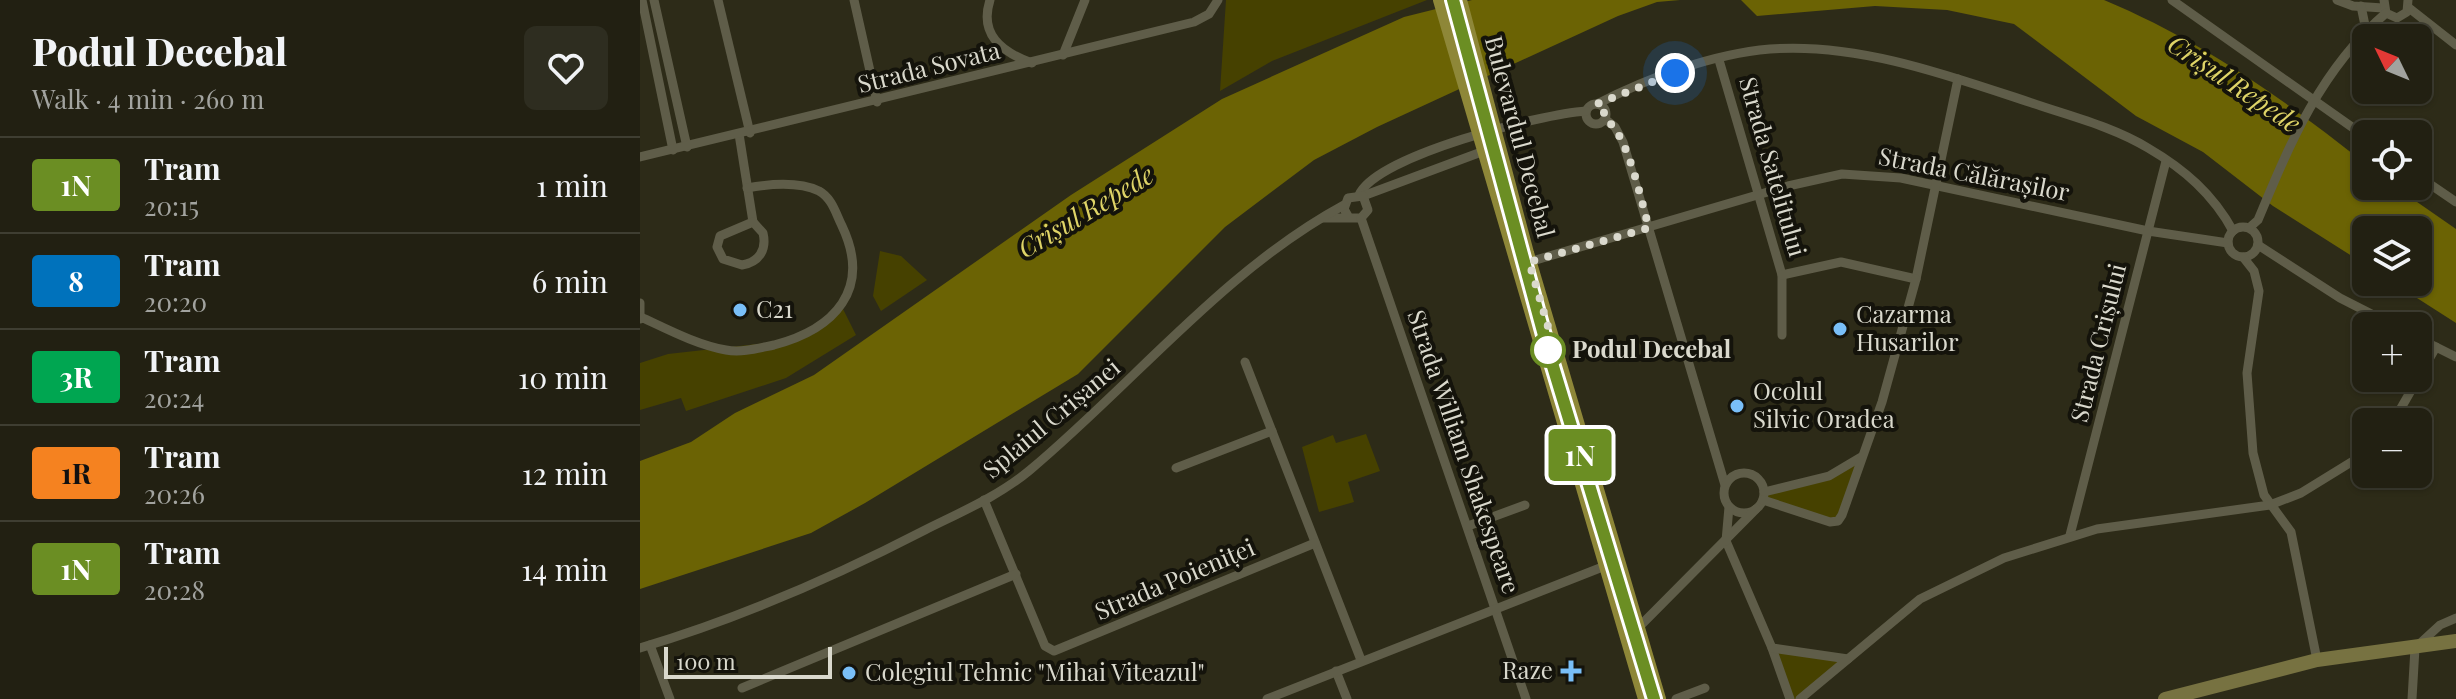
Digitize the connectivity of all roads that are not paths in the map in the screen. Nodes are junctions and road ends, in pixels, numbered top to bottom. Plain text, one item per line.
1 (718, 0) edge
2 (854, 0) edge
3 (990, 0) edge
4 (1085, 0) edge
5 (1218, 0) edge
6 (1440, 0) edge
7 (1460, 0) edge
8 (2172, 0) edge
9 (2337, 0) edge
10 (654, 2) edge
11 (2408, 4) edge
12 (641, 6) edge
13 (2361, 6) junction
14 (2384, 7) edge
15 (2365, 24) edge
16 (2371, 24) edge
17 (2456, 45) edge
18 (2352, 48) edge
19 (1063, 55) junction
20 (1719, 60) junction
21 (1032, 63) junction
22 (1958, 79) junction
23 (2314, 98) junction
24 (877, 102) junction
25 (1597, 104) junction
26 (1586, 111) junction
27 (1605, 119) junction
28 (2352, 126) edge
29 (744, 134) junction
30 (687, 147) junction
31 (1490, 149) junction
32 (673, 150) junction
33 (640, 157) edge
34 (2166, 161) junction
35 (1935, 185) junction
36 (2432, 186) edge
37 (747, 188) junction
38 (1759, 195) junction
39 (1363, 199) junction
40 (2456, 202) edge
41 (1344, 205) junction
42 (1348, 216) junction
43 (1319, 218) junction
44 (1361, 218) junction
45 (753, 222) junction
46 (1649, 228) junction
47 (2249, 228) junction
48 (2148, 231) junction
49 (2233, 231) junction
50 (2228, 243) junction
51 (2258, 245) junction
52 (2243, 257) junction
53 (1529, 262) junction
54 (1782, 275) junction
55 (1916, 279) junction
56 (640, 303) edge
57 (2368, 312) edge
58 (640, 318) edge
59 (1782, 335) dead end
60 (2432, 345) edge
61 (2436, 347) junction
62 (2456, 357) edge
63 (1245, 362) dead end
64 (2401, 408) edge
65 (1272, 431) junction
66 (1861, 457) junction
67 (2352, 462) edge
68 (1176, 468) dead end
69 (1725, 485) junction
70 (1763, 496) junction
71 (984, 500) junction
72 (1525, 505) dead end
73 (2270, 505) junction
74 (1729, 507) junction
75 (1756, 509) junction
76 (1468, 526) junction
77 (2070, 535) junction
78 (1726, 541) junction
79 (1315, 543) junction
80 (1605, 566) junction
81 (1016, 574) junction
82 (1496, 609) junction
83 (2456, 618) edge
84 (1638, 628) junction
85 (2456, 641) edge
86 (645, 646) edge
87 (1772, 648) junction
88 (2415, 648) junction
89 (1848, 659) junction
90 (1361, 660) junction
91 (2317, 660) junction
92 (1336, 671) junction
93 (742, 688) dead end
94 (1705, 688) dead end
95 (670, 699) edge
96 (1267, 699) edge
97 (1347, 699) edge
98 (1526, 699) edge
99 (1645, 699) edge
100 (1659, 699) edge
101 (1676, 699) edge
102 (1790, 699) edge
103 (1800, 699) edge
104 (2165, 699) edge
105 (2412, 699) edge

1 - 29 street
2 - 24 street
3 - 21 street
4 - 19 street
5 - 19 street, Strada Sovata
6 - 31 main road, Bulevardul Decebal
7 - 31 main road, Bulevardul Decebal
8 - 23 street
9 - 13 street
10 - 12 street
10 - 30 street
11 - 14 street
11 - 17 street
12 - 32 street
13 - 14 street
13 - 15 street
14 - 16 street
18 - 23 street
19 - 21 street, Strada Sovata
20 - 22 street
20 - 25 street
20 - 38 street, Strada Satelitului
21 - 24 street, Strada Sovata
22 - 34 street
22 - 35 street
23 - 28 street
23 - 47 street
24 - 29 street, Strada Sovata
25 - 26 street
25 - 27 street
26 - 27 street
26 - 39 street
27 - 46 street
29 - 30 street, Strada Sovata
29 - 37 street
30 - 32 street, Strada Sovata
31 - 39 street, Splaiul Crișanei
31 - 53 main road, Bulevardul Decebal
31 - 80 main road, Bulevardul Decebal
32 - 33 street, Strada Sovata
34 - 48 street, Strada Crișului
34 - 49 street
35 - 38 street, Strada Călărașilor
35 - 48 street, Strada Călărașilor
35 - 55 street
36 - 40 street
37 - 45 street
37 - 58 street
38 - 46 street, Strada Călărașilor
38 - 54 street, Strada Satelitului
39 - 41 street, Splaiul Crișanei
39 - 44 street, Splaiul Crișanei
41 - 42 street
41 - 43 street, Splaiul Crișanei
42 - 43 street
42 - 44 street
43 - 71 street, Splaiul Crișanei
44 - 76 street, Strada William Shakespeare
45 - 45 street
46 - 53 street, Strada Călărașilor
46 - 69 street
47 - 49 street
47 - 51 street
48 - 50 street, Strada Călărașilor
48 - 77 street, Strada Crișului
49 - 50 street
50 - 52 street
51 - 52 street
51 - 57 street
52 - 73 street
53 - 84 main road, Bulevardul Decebal
54 - 55 street
54 - 59 street, Strada Satelitului
55 - 66 street
56 - 58 street
60 - 61 street
61 - 62 street
61 - 64 street
63 - 65 street
65 - 68 street
65 - 79 street
66 - 70 street
66 - 70 street
67 - 73 street
69 - 70 street
69 - 74 street
70 - 75 street
71 - 81 street
71 - 86 street, Splaiul Crișanei
72 - 76 street
73 - 77 street
73 - 91 street
74 - 75 street
74 - 78 street
75 - 78 street
76 - 82 street, Strada William Shakespeare
77 - 89 street
78 - 84 street
78 - 87 street
79 - 81 street, Strada Poieniței
79 - 90 street
80 - 82 street
80 - 99 main road, Bulevardul Decebal
81 - 93 street
82 - 90 street
82 - 98 street, Strada William Shakespeare
83 - 88 street
84 - 100 main road, Bulevardul Decebal
85 - 88 street
86 - 95 street
87 - 89 street
87 - 102 street
88 - 91 street
88 - 105 street
89 - 103 street
90 - 92 street
91 - 104 street
92 - 96 street
92 - 97 street
94 - 101 street

